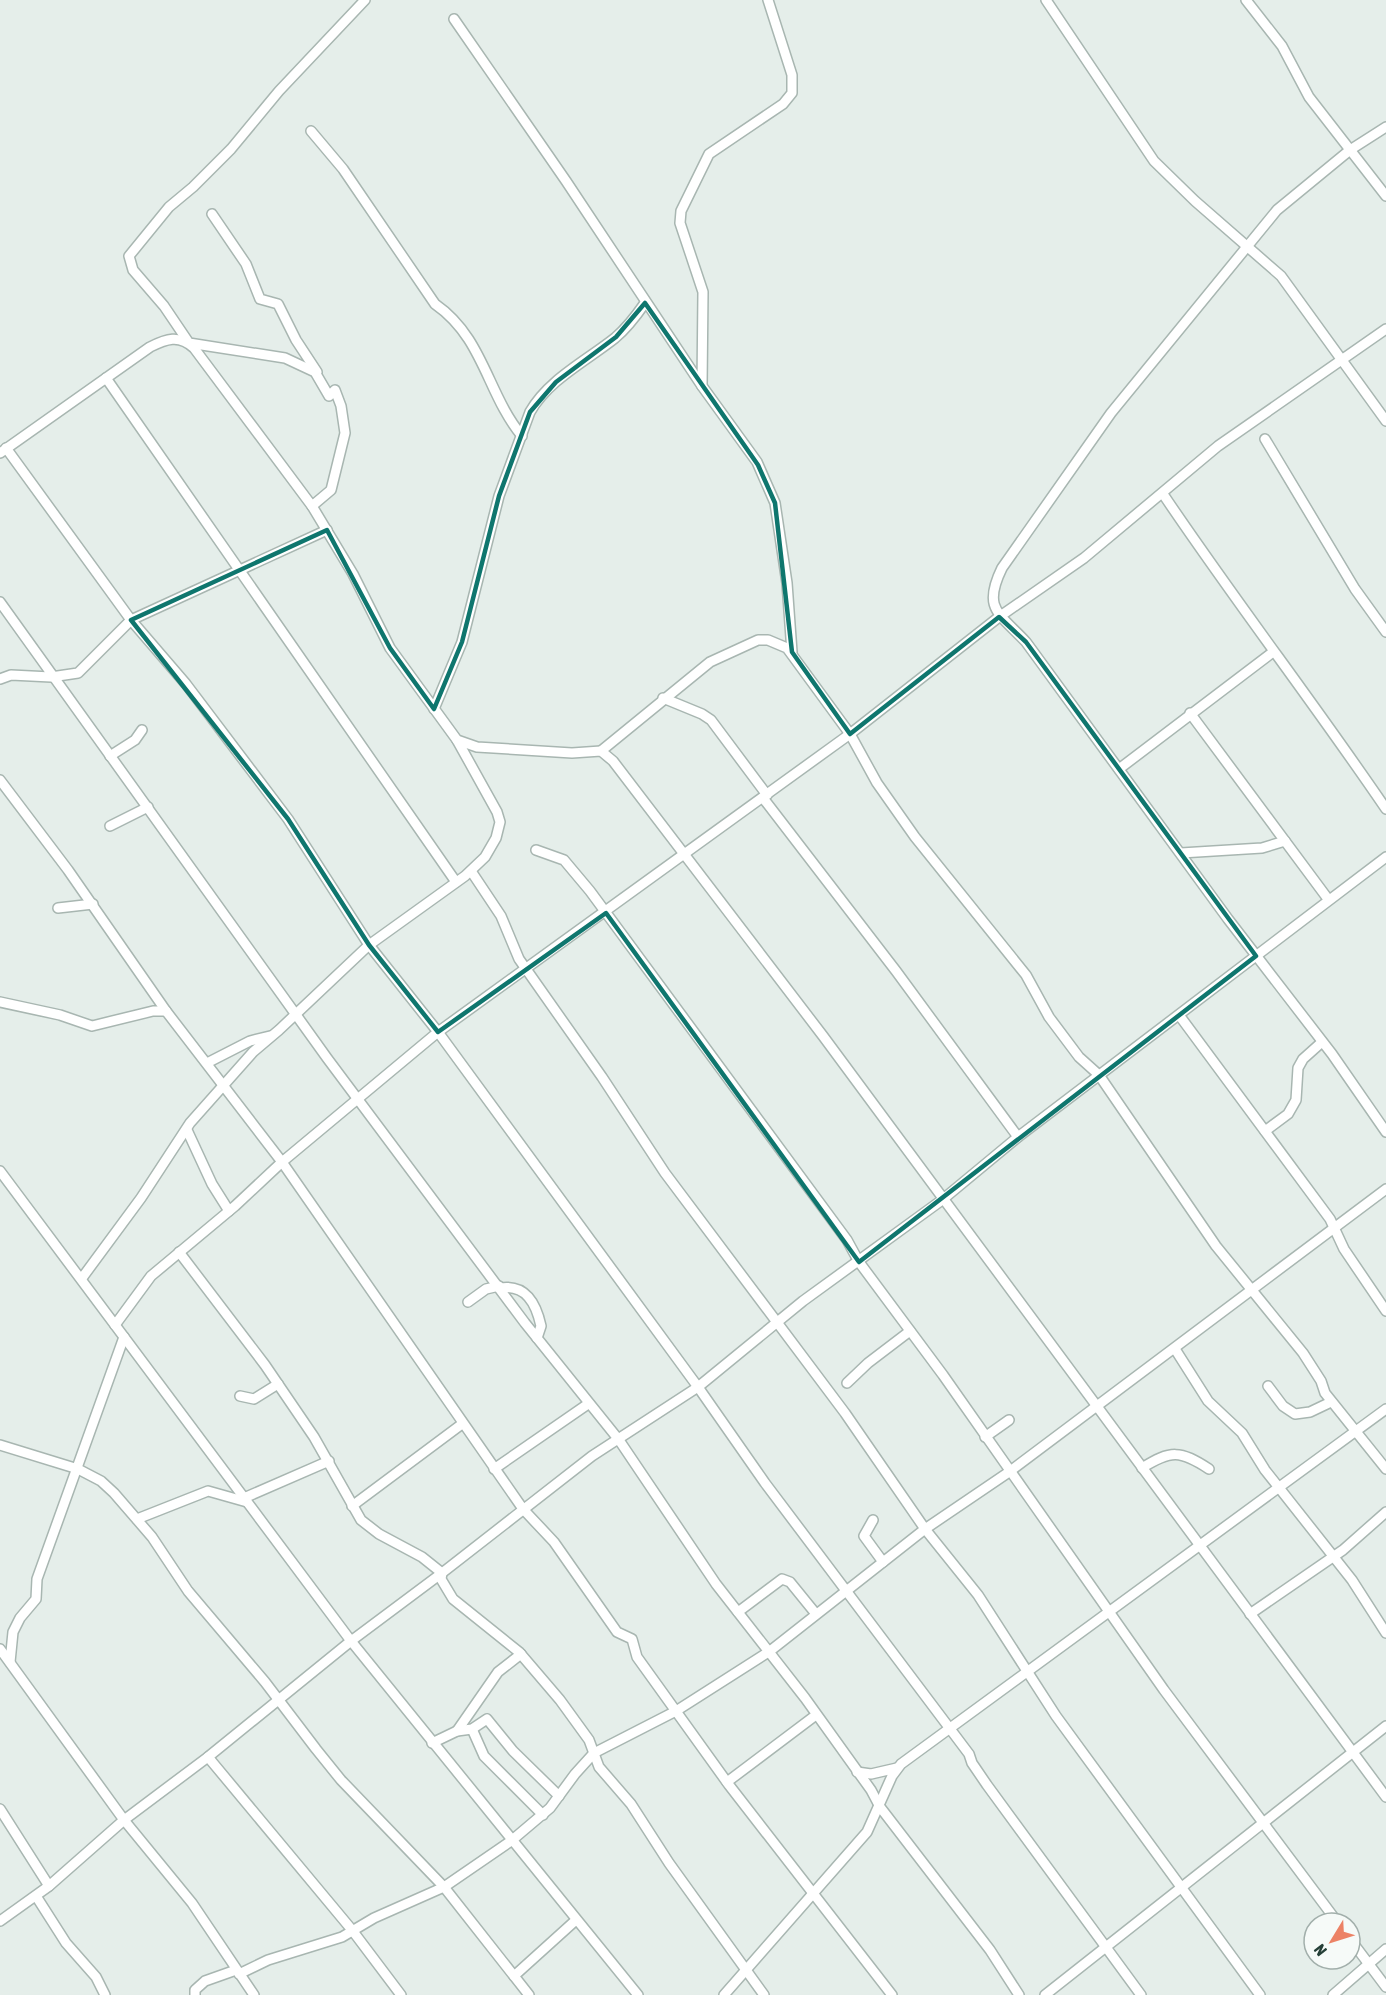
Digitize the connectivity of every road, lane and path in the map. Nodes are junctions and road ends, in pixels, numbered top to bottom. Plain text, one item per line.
1 (365, 0) edge
2 (768, 0) edge
3 (1046, 0) edge
4 (1246, 0) edge
5 (454, 19) dead end
6 (1386, 127) edge
7 (310, 131) dead end
8 (1350, 150) junction
9 (1386, 196) edge
10 (213, 214) dead end
11 (1249, 246) junction
12 (645, 303) junction
13 (1386, 329) edge
14 (189, 343) junction
15 (1343, 360) junction
16 (106, 378) junction
17 (702, 386) junction
18 (329, 396) junction
19 (1386, 420) edge
20 (522, 436) junction
21 (1264, 439) dead end
22 (3, 451) edge
23 (1163, 494) junction
24 (312, 506) junction
25 (327, 530) junction
26 (241, 571) junction
27 (0, 602) edge
28 (999, 617) junction
29 (131, 620) junction
30 (1386, 632) edge
31 (792, 652) junction
32 (1273, 652) junction
33 (51, 677) junction
34 (0, 679) edge
35 (663, 698) junction
36 (435, 710) junction
37 (1190, 713) junction
38 (142, 730) dead end
39 (850, 734) junction
40 (457, 740) junction
41 (601, 750) junction
42 (110, 756) junction
43 (1119, 769) junction
44 (0, 780) edge
45 (765, 796) junction
46 (148, 807) junction
47 (1386, 809) edge
48 (110, 826) dead end
49 (1285, 841) junction
50 (536, 850) dead end
51 (1181, 853) junction
52 (682, 854) junction
53 (1386, 857) edge
54 (471, 871) junction
55 (456, 882) junction
56 (1328, 899) junction
57 (93, 904) junction
58 (58, 908) dead end
59 (606, 913) junction
60 (369, 945) junction
61 (1256, 956) junction
62 (527, 970) junction
63 (0, 1002) edge
64 (166, 1011) junction
65 (296, 1015) junction
66 (1179, 1015) junction
67 (438, 1032) junction
68 (274, 1035) junction
69 (1322, 1042) junction
70 (207, 1063) junction
71 (1100, 1075) junction
72 (224, 1085) junction
73 (359, 1099) junction
74 (187, 1130) junction
75 (1265, 1131) junction
76 (1386, 1132) edge
77 (1018, 1137) junction
78 (282, 1162) junction
79 (0, 1171) edge
80 (1386, 1189) edge
81 (942, 1200) junction
82 (229, 1211) junction
83 (1334, 1228) junction
84 (179, 1252) junction
85 (859, 1262) junction
86 (82, 1278) junction
87 (499, 1287) junction
88 (1252, 1291) junction
89 (468, 1302) dead end
90 (1386, 1311) edge
91 (777, 1322) junction
92 (115, 1325) junction
93 (910, 1331) junction
94 (124, 1337) junction
95 (537, 1338) junction
96 (1175, 1349) junction
97 (847, 1383) dead end
98 (278, 1384) junction
99 (1268, 1386) dead end
100 (698, 1387) junction
101 (240, 1396) dead end
102 (1331, 1402) junction
103 (588, 1404) junction
104 (1097, 1406) junction
105 (1386, 1409) edge
106 (1009, 1420) dead end
107 (462, 1424) junction
108 (1355, 1432) junction
109 (985, 1437) junction
110 (619, 1440) junction
111 (0, 1445) edge
112 (329, 1461) junction
113 (1142, 1468) junction
114 (78, 1469) junction
115 (494, 1469) junction
116 (1209, 1469) dead end
117 (1386, 1469) edge
118 (1009, 1473) junction
119 (1280, 1489) junction
120 (246, 1500) junction
121 (352, 1506) junction
122 (523, 1509) junction
123 (1386, 1512) edge
124 (137, 1519) junction
125 (873, 1520) dead end
126 (926, 1530) junction
127 (1199, 1546) junction
128 (1334, 1555) junction
129 (883, 1562) junction
130 (442, 1573) junction
131 (846, 1591) junction
132 (738, 1612) junction
133 (1109, 1612) junction
134 (816, 1614) junction
135 (1250, 1614) junction
136 (1386, 1633) edge
137 (351, 1641) junction
138 (0, 1649) edge
139 (770, 1651) junction
140 (521, 1654) junction
141 (10, 1662) junction
142 (1025, 1671) junction
143 (277, 1700) junction
144 (676, 1711) junction
145 (816, 1715) junction
146 (1386, 1726) edge
147 (949, 1728) junction
148 (472, 1729) junction
149 (457, 1731) junction
150 (432, 1743) junction
151 (1352, 1752) junction
152 (594, 1754) junction
153 (208, 1757) junction
154 (897, 1768) junction
155 (857, 1772) junction
156 (727, 1782) junction
157 (559, 1796) junction
158 (1386, 1797) edge
159 (880, 1807) junction
160 (0, 1809) edge
161 (543, 1815) junction
162 (124, 1820) junction
163 (1262, 1822) junction
164 (511, 1841) junction
165 (49, 1886) junction
166 (444, 1887) junction
167 (1182, 1889) junction
168 (812, 1895) junction
169 (36, 1896) junction
170 (1329, 1911) edge
171 (576, 1920) junction
172 (0, 1921) edge
173 (352, 1930) junction
174 (1105, 1946) junction
175 (1386, 1949) edge
176 (1362, 1956) edge
177 (1368, 1964) junction
178 (237, 1972) junction
179 (746, 1972) junction
180 (514, 1976) junction
181 (1386, 1987) edge
182 (251, 1994) edge
183 (105, 1995) edge
184 (195, 1995) edge
185 (401, 1995) edge
186 (529, 1995) edge
187 (638, 1995) edge
188 (724, 1995) edge
189 (764, 1995) edge
190 (892, 1995) edge
191 (1019, 1995) edge
192 (1045, 1995) edge
193 (1141, 1995) edge
194 (1260, 1995) edge
195 (1333, 1995) edge

1 - 14 street
2 - 17 street
3 - 11 street
4 - 8 street
5 - 12 street
6 - 8 street
7 - 20 street
8 - 9 street
8 - 11 street
10 - 18 street
11 - 15 street
11 - 28 street
12 - 17 street
12 - 20 street
13 - 15 street
14 - 16 street
14 - 18 street
14 - 24 street
15 - 19 street
15 - 23 street
16 - 22 street
16 - 26 street
17 - 31 street
18 - 24 street
20 - 36 street
21 - 30 street
22 - 29 street
23 - 28 street
23 - 32 street
24 - 25 street
25 - 26 street
25 - 36 street
26 - 29 street
26 - 55 street
27 - 33 street
28 - 39 street
28 - 43 street
29 - 33 street
29 - 60 street
31 - 35 street
31 - 39 street
32 - 37 street
32 - 47 street
33 - 34 street
33 - 42 street
35 - 41 street
35 - 45 street
36 - 40 street
37 - 43 street
37 - 49 street
38 - 42 street
39 - 45 street
39 - 71 street
40 - 41 street
40 - 54 street
41 - 52 street
42 - 46 street
43 - 51 street
44 - 57 street
45 - 52 street
45 - 77 street
46 - 48 street
46 - 65 street
49 - 51 street
49 - 56 street
50 - 59 street
51 - 61 street
52 - 59 street
52 - 81 street
53 - 56 street
54 - 55 street
54 - 62 street
55 - 60 street
56 - 61 street
57 - 58 street
57 - 64 street
59 - 62 street
59 - 85 street
60 - 65 street
60 - 67 street
61 - 66 street
61 - 69 street
62 - 67 street
62 - 91 street
63 - 64 street
64 - 70 street
65 - 68 street
65 - 73 street
66 - 71 street
66 - 75 street
67 - 73 street
67 - 100 street
68 - 70 street
68 - 72 street
69 - 75 street
69 - 76 street
70 - 72 street
71 - 77 street
71 - 88 street
72 - 74 street
72 - 78 street
73 - 78 street
73 - 87 street
74 - 82 street
74 - 86 street
75 - 83 street
77 - 81 street
78 - 82 street
78 - 107 street
79 - 86 street
80 - 83 street
81 - 85 street
81 - 104 street
82 - 84 street
83 - 88 street
83 - 90 street
84 - 92 street
84 - 98 street
85 - 91 street
85 - 93 street
86 - 92 street
87 - 89 street
87 - 95 street
87 - 95 street
88 - 96 street
88 - 102 street
91 - 100 street
91 - 126 street
92 - 94 street
93 - 97 street
93 - 109 street
94 - 114 street
94 - 120 street
95 - 103 street
96 - 104 street
96 - 119 street
98 - 101 street
98 - 112 street
99 - 102 street
100 - 110 street
100 - 131 street
102 - 108 street
103 - 110 street
103 - 115 street
104 - 113 street
104 - 118 street
105 - 108 street
106 - 109 street
107 - 115 street
107 - 121 street
108 - 117 street
108 - 119 street
109 - 118 street
110 - 122 street
110 - 132 street
111 - 114 street
112 - 120 street
112 - 121 street
113 - 116 street
113 - 127 street
114 - 124 street
114 - 141 street
115 - 122 street
118 - 126 street
118 - 133 street
119 - 127 street
119 - 128 street
120 - 124 street
120 - 137 street
121 - 130 street
122 - 130 street
122 - 144 street
123 - 128 street
124 - 143 street
125 - 129 street
126 - 129 street
126 - 142 street
127 - 133 street
127 - 135 street
128 - 135 street
128 - 136 street
129 - 131 street
130 - 137 street
130 - 140 street
131 - 134 street
131 - 147 street
132 - 134 street
132 - 139 street
133 - 142 street
133 - 163 street
134 - 139 street
135 - 151 street
137 - 143 street
137 - 150 street
138 - 141 street
139 - 144 street
139 - 145 street
140 - 149 street
140 - 152 street
141 - 162 street
142 - 147 street
142 - 167 street
143 - 153 street
143 - 166 street
144 - 152 street
144 - 156 street
145 - 155 street
145 - 156 street
146 - 151 street
147 - 154 street
147 - 174 street
148 - 149 street
148 - 157 street
148 - 161 street
149 - 150 street
150 - 164 street
151 - 158 street
151 - 163 street
152 - 157 street
152 - 179 street
153 - 162 street
153 - 173 street
154 - 155 street
154 - 159 street
155 - 159 street
156 - 168 street
157 - 161 street
159 - 168 street
159 - 191 street
160 - 165 street
161 - 164 street
162 - 165 street
162 - 178 street
163 - 167 street
163 - 170 street
164 - 166 street
164 - 171 street
165 - 169 street
166 - 173 street
166 - 180 street
167 - 174 street
167 - 194 street
168 - 179 street
168 - 190 street
169 - 172 street
169 - 183 street
171 - 180 street
171 - 187 street
173 - 178 street
173 - 185 street
174 - 192 street
174 - 193 street
175 - 177 street
176 - 177 street
177 - 181 street
177 - 195 street
178 - 182 street
178 - 184 street
179 - 188 street
179 - 189 street
180 - 186 street

